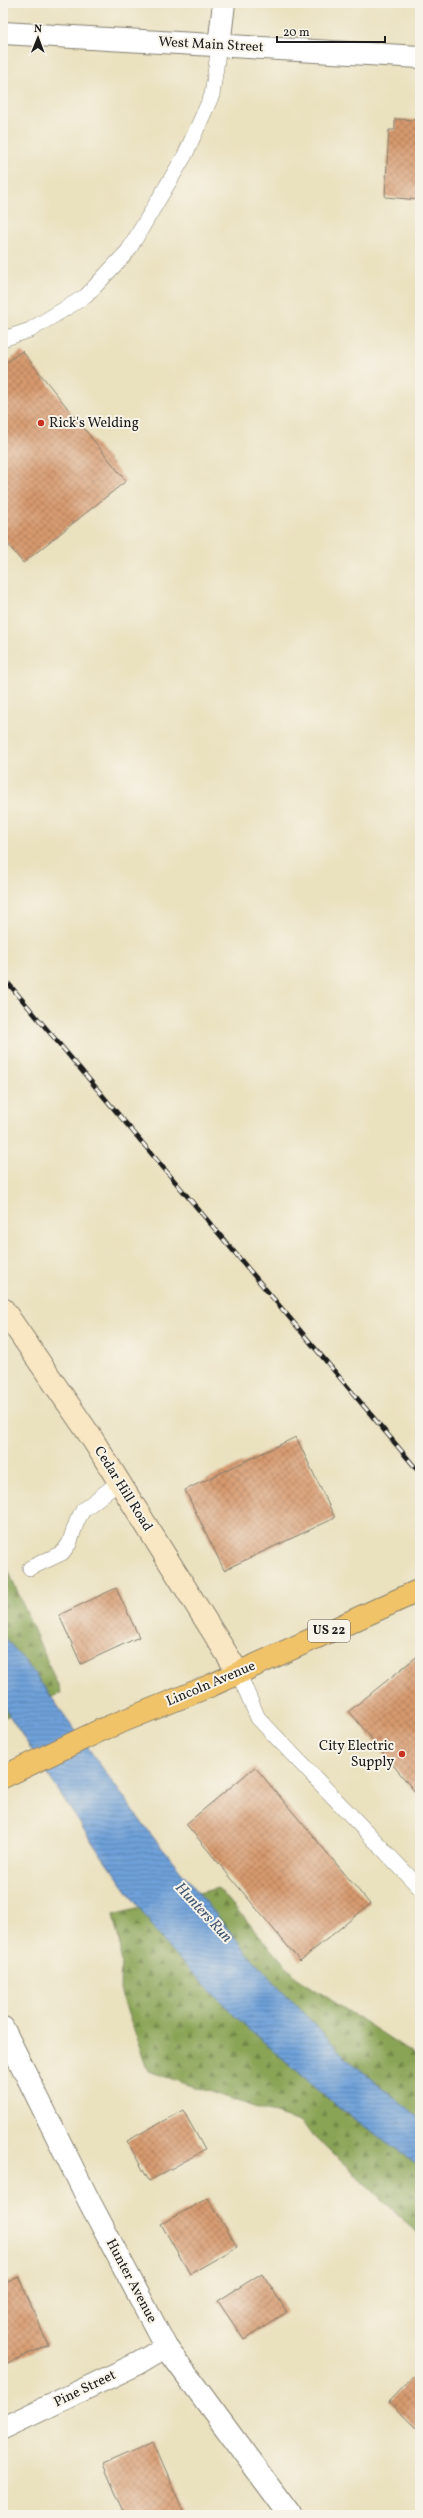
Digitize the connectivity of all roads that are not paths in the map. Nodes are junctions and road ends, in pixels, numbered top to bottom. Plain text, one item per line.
1 (224, 3) edge
2 (3, 33) edge
3 (219, 46) junction
4 (420, 57) edge
5 (3, 339) edge
6 (3, 1309) edge
7 (119, 1482) junction
8 (30, 1568) dead end
9 (420, 1590) edge
10 (238, 1672) junction
11 (3, 1778) edge
12 (420, 1888) edge
13 (3, 2028) edge
14 (166, 2347) junction
15 (3, 2428) edge
16 (290, 2515) edge

1 - 3 street
2 - 3 street, West Main Street
3 - 4 street, West Main Street
3 - 5 lane
6 - 7 main road, Cedar Hill Road
7 - 8 lane
7 - 10 main road, Cedar Hill Road
9 - 10 main road, Lincoln Avenue / US 22
10 - 11 main road, Lincoln Avenue / US 22
10 - 12 lane
13 - 14 street, Hunter Avenue
14 - 15 street, Pine Street
14 - 16 street, Hunter Avenue

